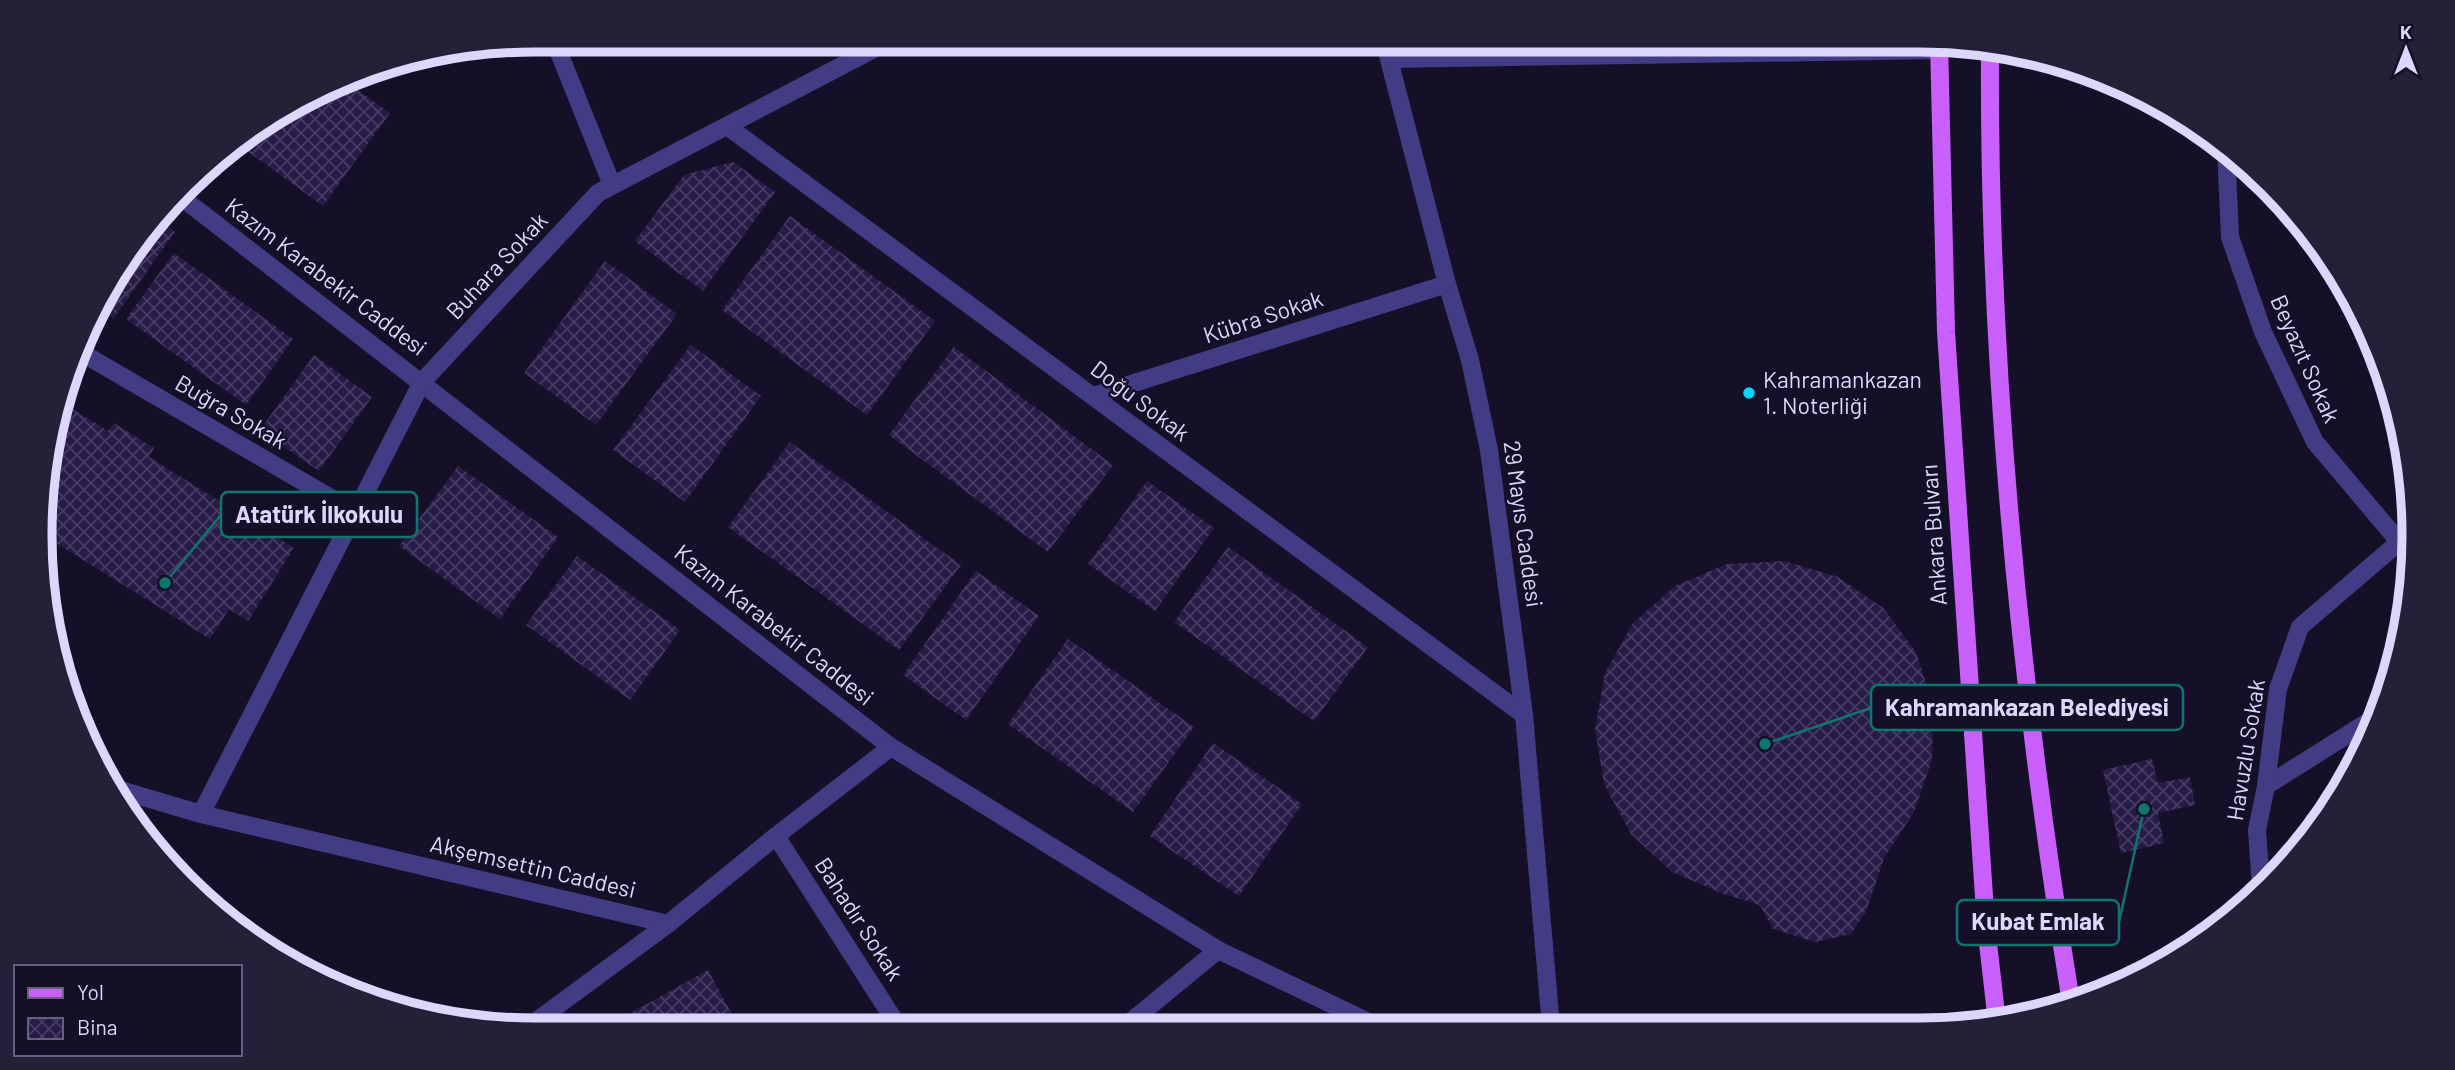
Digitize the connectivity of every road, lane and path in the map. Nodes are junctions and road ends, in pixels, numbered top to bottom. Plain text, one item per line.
1 (559, 52) edge
2 (868, 52) edge
3 (1387, 52) edge
4 (1685, 52) edge
5 (1939, 53) edge
6 (1990, 58) edge
7 (1389, 59) junction
8 (727, 126) junction
9 (2227, 163) edge
10 (611, 186) junction
11 (187, 201) edge
12 (1447, 284) junction
13 (87, 356) edge
14 (422, 382) junction
15 (1093, 396) junction
16 (355, 512) junction
17 (2398, 542) junction
18 (2402, 546) edge
19 (1524, 715) junction
20 (2364, 724) edge
21 (891, 747) junction
22 (2266, 786) junction
23 (127, 792) edge
24 (201, 814) junction
25 (776, 836) junction
26 (2260, 877) edge
27 (668, 924) junction
28 (1218, 950) junction
29 (2070, 994) edge
30 (1996, 1011) edge
31 (541, 1018) edge
32 (893, 1018) edge
33 (1136, 1018) edge
34 (1360, 1018) edge
35 (1550, 1018) edge

1 - 10 street
2 - 8 street, Buhara Sokak
3 - 7 street, 29 Mayıs Caddesi
4 - 7 street
5 - 30 main road, Ankara Bulvarı
6 - 29 main road
7 - 12 street, 29 Mayıs Caddesi
8 - 10 street, Buhara Sokak
8 - 15 street, Doğu Sokak
9 - 17 street, Beyazıt Sokak
10 - 14 street, Buhara Sokak
11 - 14 street, Kazım Karabekir Caddesi
12 - 15 street, Kübra Sokak
12 - 19 street, 29 Mayıs Caddesi
13 - 16 street, Buğra Sokak
14 - 16 street, Buhara Sokak
14 - 21 street, Kazım Karabekir Caddesi
15 - 19 street, Doğu Sokak
16 - 24 street, Buhara Sokak
17 - 18 street, Beyazıt Sokak
17 - 22 street, Havuzlu Sokak
19 - 35 street, 29 Mayıs Caddesi
20 - 22 street
21 - 25 street
21 - 28 street, Kazım Karabekir Caddesi
22 - 26 street, Havuzlu Sokak
23 - 24 street, Akşemsettin Caddesi
24 - 27 street, Akşemsettin Caddesi
25 - 27 street
25 - 32 street, Bahadır Sokak
27 - 31 street
28 - 33 street
28 - 34 street, Kazım Karabekir Caddesi

